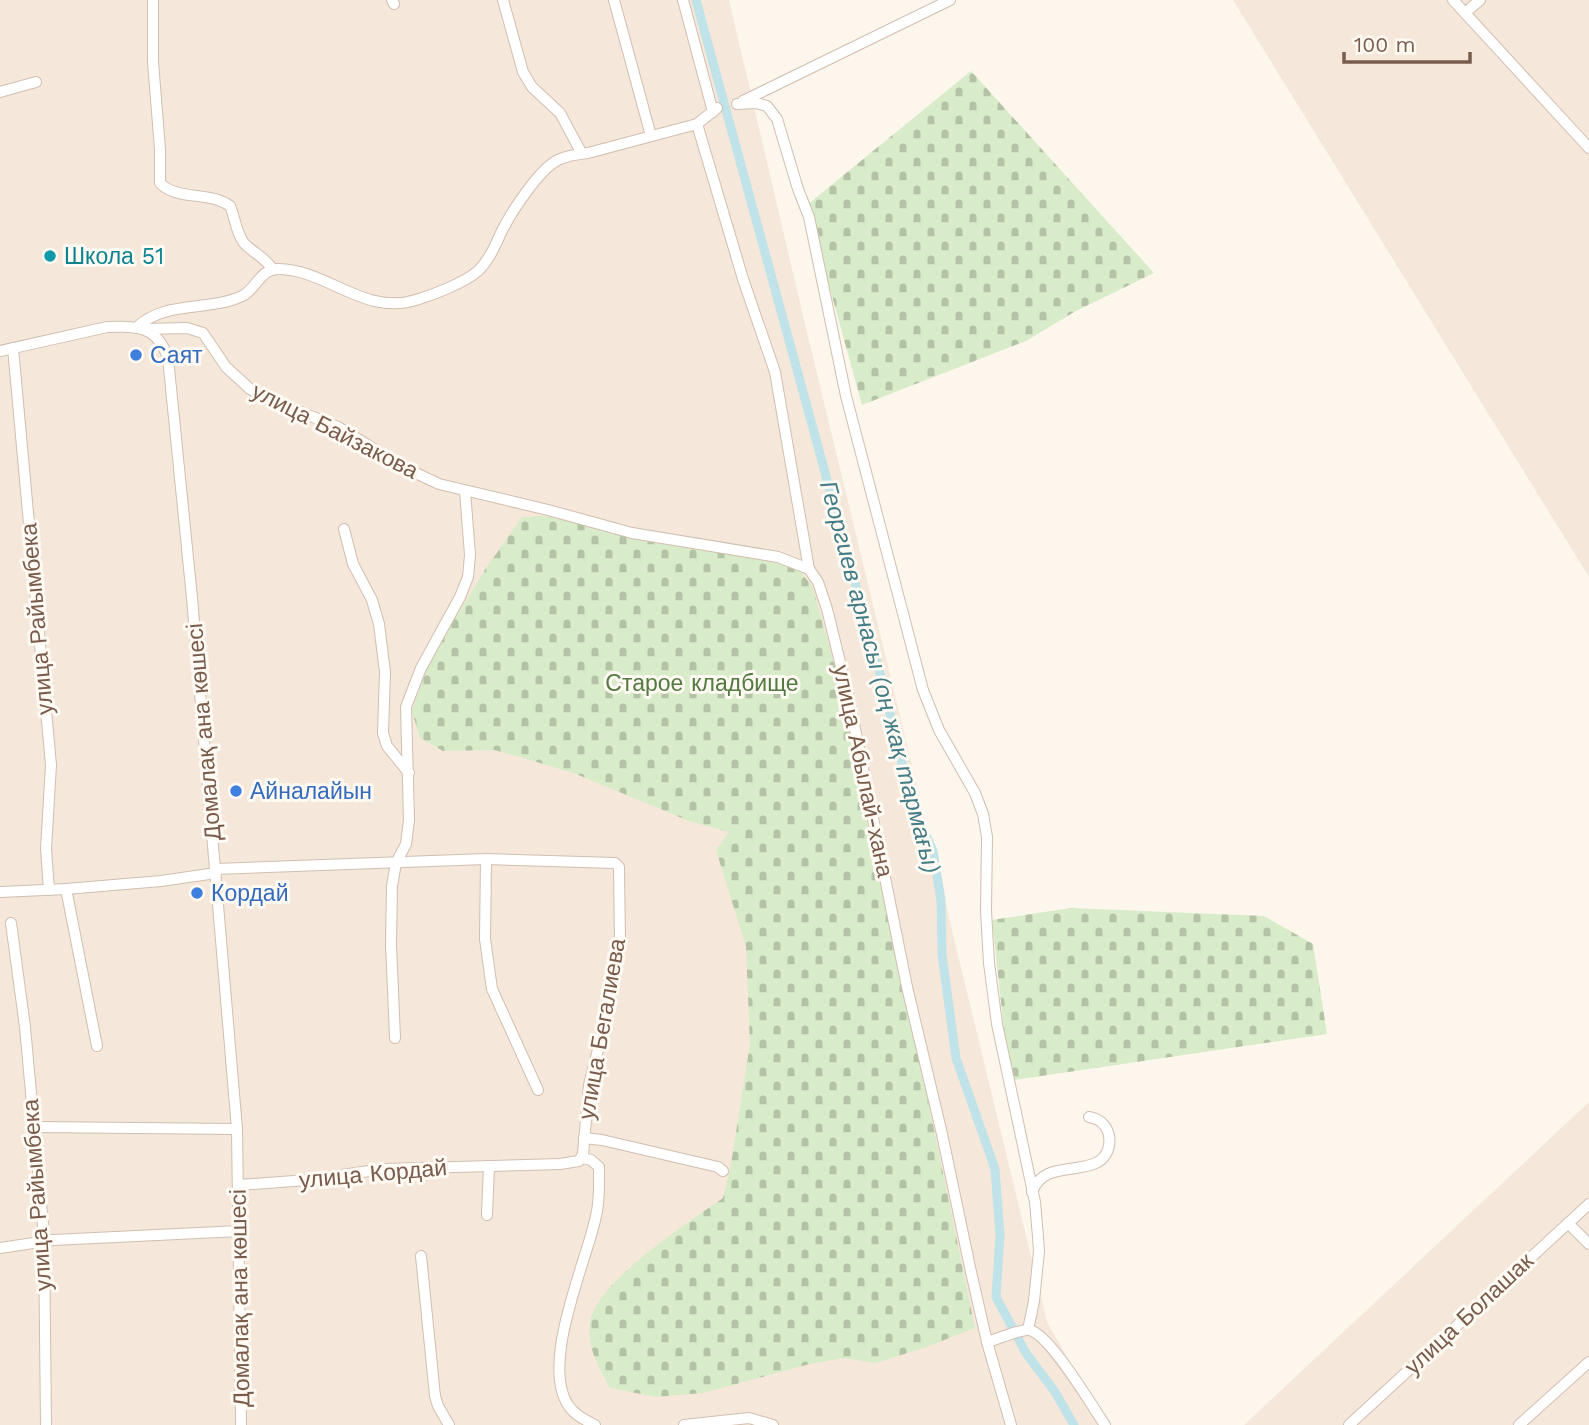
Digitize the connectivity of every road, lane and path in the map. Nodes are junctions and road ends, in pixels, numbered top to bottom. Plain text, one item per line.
1 (153, 0) edge
2 (503, 0) edge
3 (614, 0) edge
4 (683, 0) edge
5 (950, 0) edge
6 (1453, 0) edge
7 (1480, 0) edge
8 (1465, 13) junction
9 (36, 82) dead end
10 (0, 92) edge
11 (697, 124) junction
12 (651, 135) junction
13 (1587, 143) edge
14 (581, 152) junction
15 (273, 270) junction
16 (140, 328) junction
17 (13, 348) junction
18 (0, 351) edge
19 (465, 491) junction
20 (344, 530) dead end
21 (810, 569) junction
22 (409, 773) junction
23 (486, 859) junction
24 (396, 863) junction
25 (216, 871) junction
26 (66, 889) junction
27 (49, 890) junction
28 (0, 892) edge
29 (11, 923) dead end
30 (394, 1038) dead end
31 (97, 1046) dead end
32 (538, 1090) dead end
33 (1089, 1117) dead end
34 (33, 1127) junction
35 (237, 1129) junction
36 (584, 1138) junction
37 (580, 1159) junction
38 (489, 1166) junction
39 (723, 1171) dead end
40 (239, 1185) junction
41 (1032, 1192) junction
42 (1589, 1204) edge
43 (487, 1215) dead end
44 (1568, 1223) junction
45 (240, 1231) junction
46 (43, 1242) junction
47 (1589, 1244) edge
48 (0, 1248) edge
49 (421, 1256) dead end
50 (1020, 1332) junction
51 (987, 1342) junction
52 (1589, 1362) edge
53 (46, 1425) edge
54 (241, 1425) edge
55 (449, 1425) edge
56 (595, 1425) edge
57 (684, 1425) edge
58 (773, 1425) edge
59 (1011, 1425) edge
60 (1105, 1425) edge
61 (1349, 1425) edge
62 (1520, 1425) edge

1 - 15 street
2 - 14 street
3 - 12 street
4 - 11 street
5 - 41 street
6 - 8 street
7 - 8 street
8 - 13 street
9 - 10 street
11 - 12 street
11 - 21 street, улица Абылай-хана
12 - 14 street
14 - 15 street
15 - 16 street
16 - 17 street, улица Байзакова
16 - 19 street, улица Байзакова
16 - 25 street, Домалақ ана көшесі
17 - 18 street, улица Байзакова
17 - 27 street, улица Райымбека
19 - 21 street, улица Байзакова
19 - 22 street
20 - 22 street
21 - 51 street, улица Абылай-хана
22 - 24 street
23 - 24 street, улица Бегалиева
23 - 32 street
23 - 36 street, улица Бегалиева
24 - 25 street, улица Бегалиева
24 - 30 street
25 - 26 street, улица Бегалиева
25 - 35 street, Домалақ ана көшесі
26 - 27 street, улица Бегалиева
26 - 31 street
27 - 28 street, улица Бегалиева
29 - 34 street, улица Райымбека
33 - 41 street
34 - 35 street
34 - 46 street, улица Райымбека
35 - 40 street, Домалақ ана көшесі
36 - 37 street, улица Бегалиева
36 - 39 street
37 - 38 street, улица Кордай
37 - 56 street
38 - 40 street, улица Кордай
38 - 43 street
40 - 45 street, Домалақ ана көшесі
41 - 50 street
42 - 44 street, улица Болашак
44 - 47 street
44 - 61 street, улица Болашак
45 - 46 street
45 - 54 street, Домалақ ана көшесі
46 - 48 street
46 - 53 street, улица Райымбека
49 - 55 street
50 - 51 street
50 - 60 street
51 - 59 street, улица Абылай-хана
52 - 62 street
57 - 58 street

